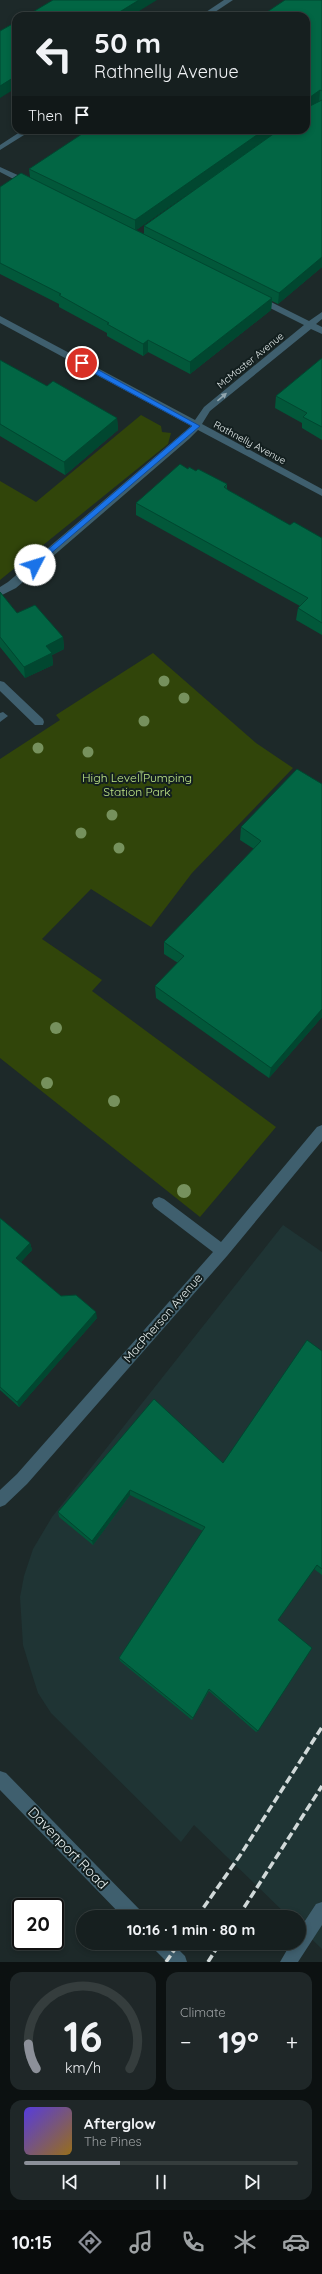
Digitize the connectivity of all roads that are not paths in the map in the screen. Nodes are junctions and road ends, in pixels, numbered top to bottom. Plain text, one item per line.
1 (229, 0) edge
2 (210, 12) edge
3 (22, 134) edge
4 (0, 148) edge
5 (0, 169) edge
6 (40, 189) edge
7 (247, 293) edge
8 (322, 315) edge
9 (0, 319) edge
10 (310, 325) junction
11 (322, 331) edge
12 (196, 426) junction
13 (322, 493) edge
14 (0, 592) edge
15 (0, 685) edge
16 (39, 722) dead end
17 (322, 1131) edge
18 (159, 1204) dead end
19 (222, 1251) junction
20 (0, 1500) edge
21 (0, 1779) edge
22 (128, 1910) edge
23 (321, 1912) edge
24 (167, 1950) edge
25 (179, 1962) edge
26 (288, 1962) edge

1 - 2 street
3 - 4 street
5 - 6 street
7 - 10 street
8 - 10 street, McMaster Avenue
9 - 12 street, Rathnelly Avenue
10 - 11 street
12 -> 10 street, McMaster Avenue
12 - 13 street, Rathnelly Avenue
12 - 14 street, McMaster Avenue
15 - 16 street
17 - 19 street, MacPherson Avenue
18 - 19 street
19 - 20 street, MacPherson Avenue
21 - 22 street, Davenport Road
23 - 26 street
24 - 25 street

